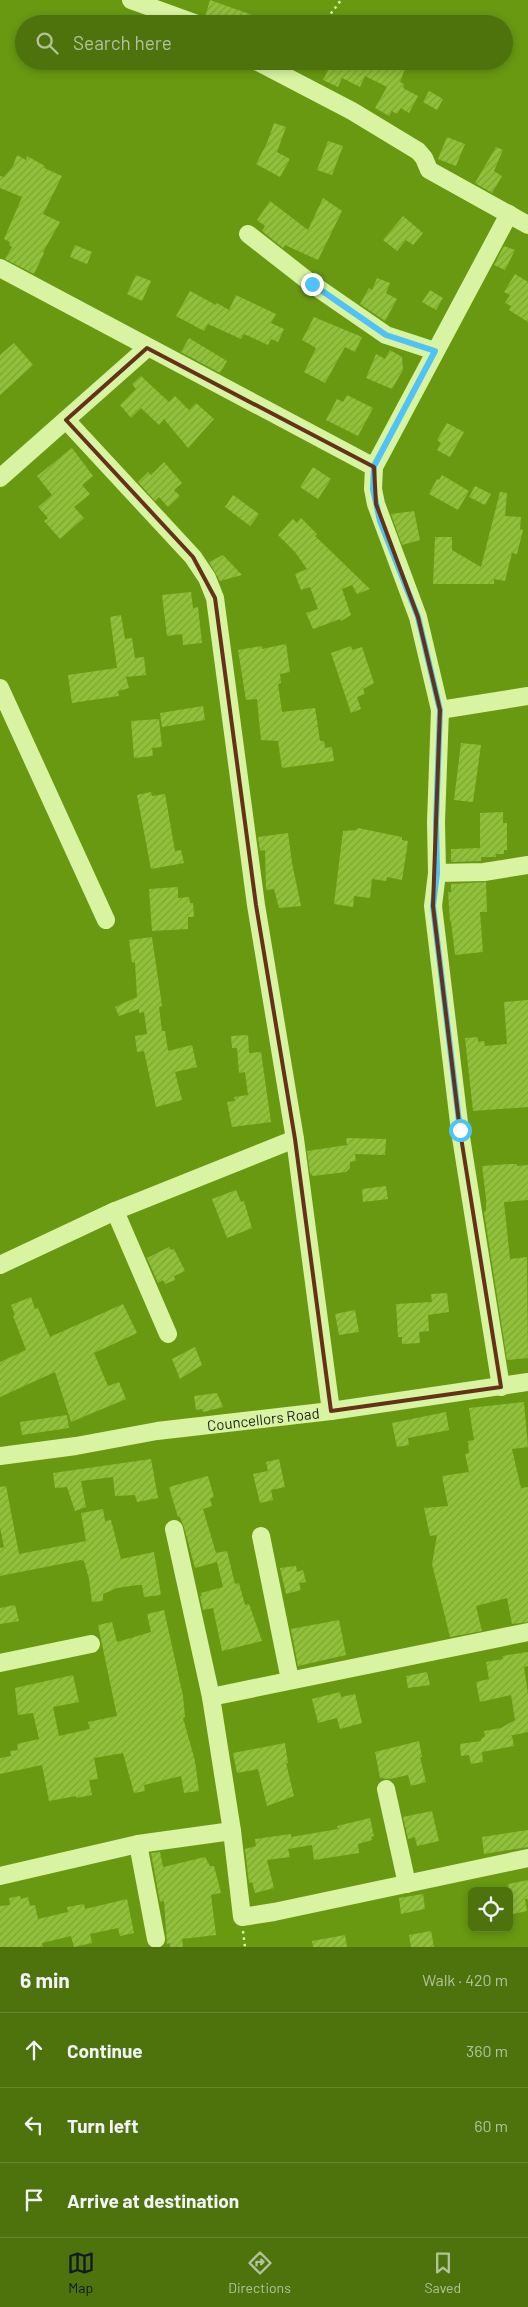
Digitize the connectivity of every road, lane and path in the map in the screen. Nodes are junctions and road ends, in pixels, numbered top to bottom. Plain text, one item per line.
1 (131, 0) edge
2 (342, 0) edge
3 (172, 15) edge
4 (330, 15) edge
5 (274, 70) edge
6 (509, 214) junction
7 (528, 225) edge
8 (248, 234) dead end
9 (0, 268) edge
10 (148, 348) junction
11 (435, 351) junction
12 (66, 420) junction
13 (374, 466) junction
14 (0, 478) edge
15 (0, 688) edge
16 (528, 696) edge
17 (440, 710) junction
18 (528, 865) edge
19 (437, 873) junction
20 (106, 920) dead end
21 (295, 1139) junction
22 (115, 1211) junction
23 (0, 1265) edge
24 (168, 1334) dead end
25 (528, 1382) edge
26 (502, 1387) junction
27 (331, 1411) junction
28 (2, 1451) edge
29 (174, 1529) dead end
30 (260, 1536) dead end
31 (528, 1632) edge
32 (91, 1644) dead end
33 (0, 1663) edge
34 (290, 1680) junction
35 (211, 1697) junction
36 (386, 1788) dead end
37 (232, 1831) junction
38 (138, 1844) junction
39 (528, 1858) edge
40 (0, 1876) edge
41 (407, 1884) junction
42 (156, 1939) dead end

1 - 3 street
2 - 4 path
5 - 6 street
6 - 7 street
6 - 11 street
8 - 11 street
9 - 10 street
10 - 12 street
10 - 13 street
11 - 13 street
12 - 14 street
12 - 21 street
13 - 17 street
15 - 20 street
16 - 17 street
17 - 19 street
18 - 19 street
19 - 26 street
21 - 22 street
21 - 27 street
22 - 23 street
22 - 24 street
25 - 26 street, Councellors Road
26 - 27 street, Councellors Road
27 - 28 street, Councellors Road
29 - 35 street
30 - 34 street
31 - 34 street
32 - 33 street
34 - 35 street
35 - 37 street
36 - 41 street
37 - 38 street
37 - 41 street
38 - 40 street
38 - 42 street
39 - 41 street

